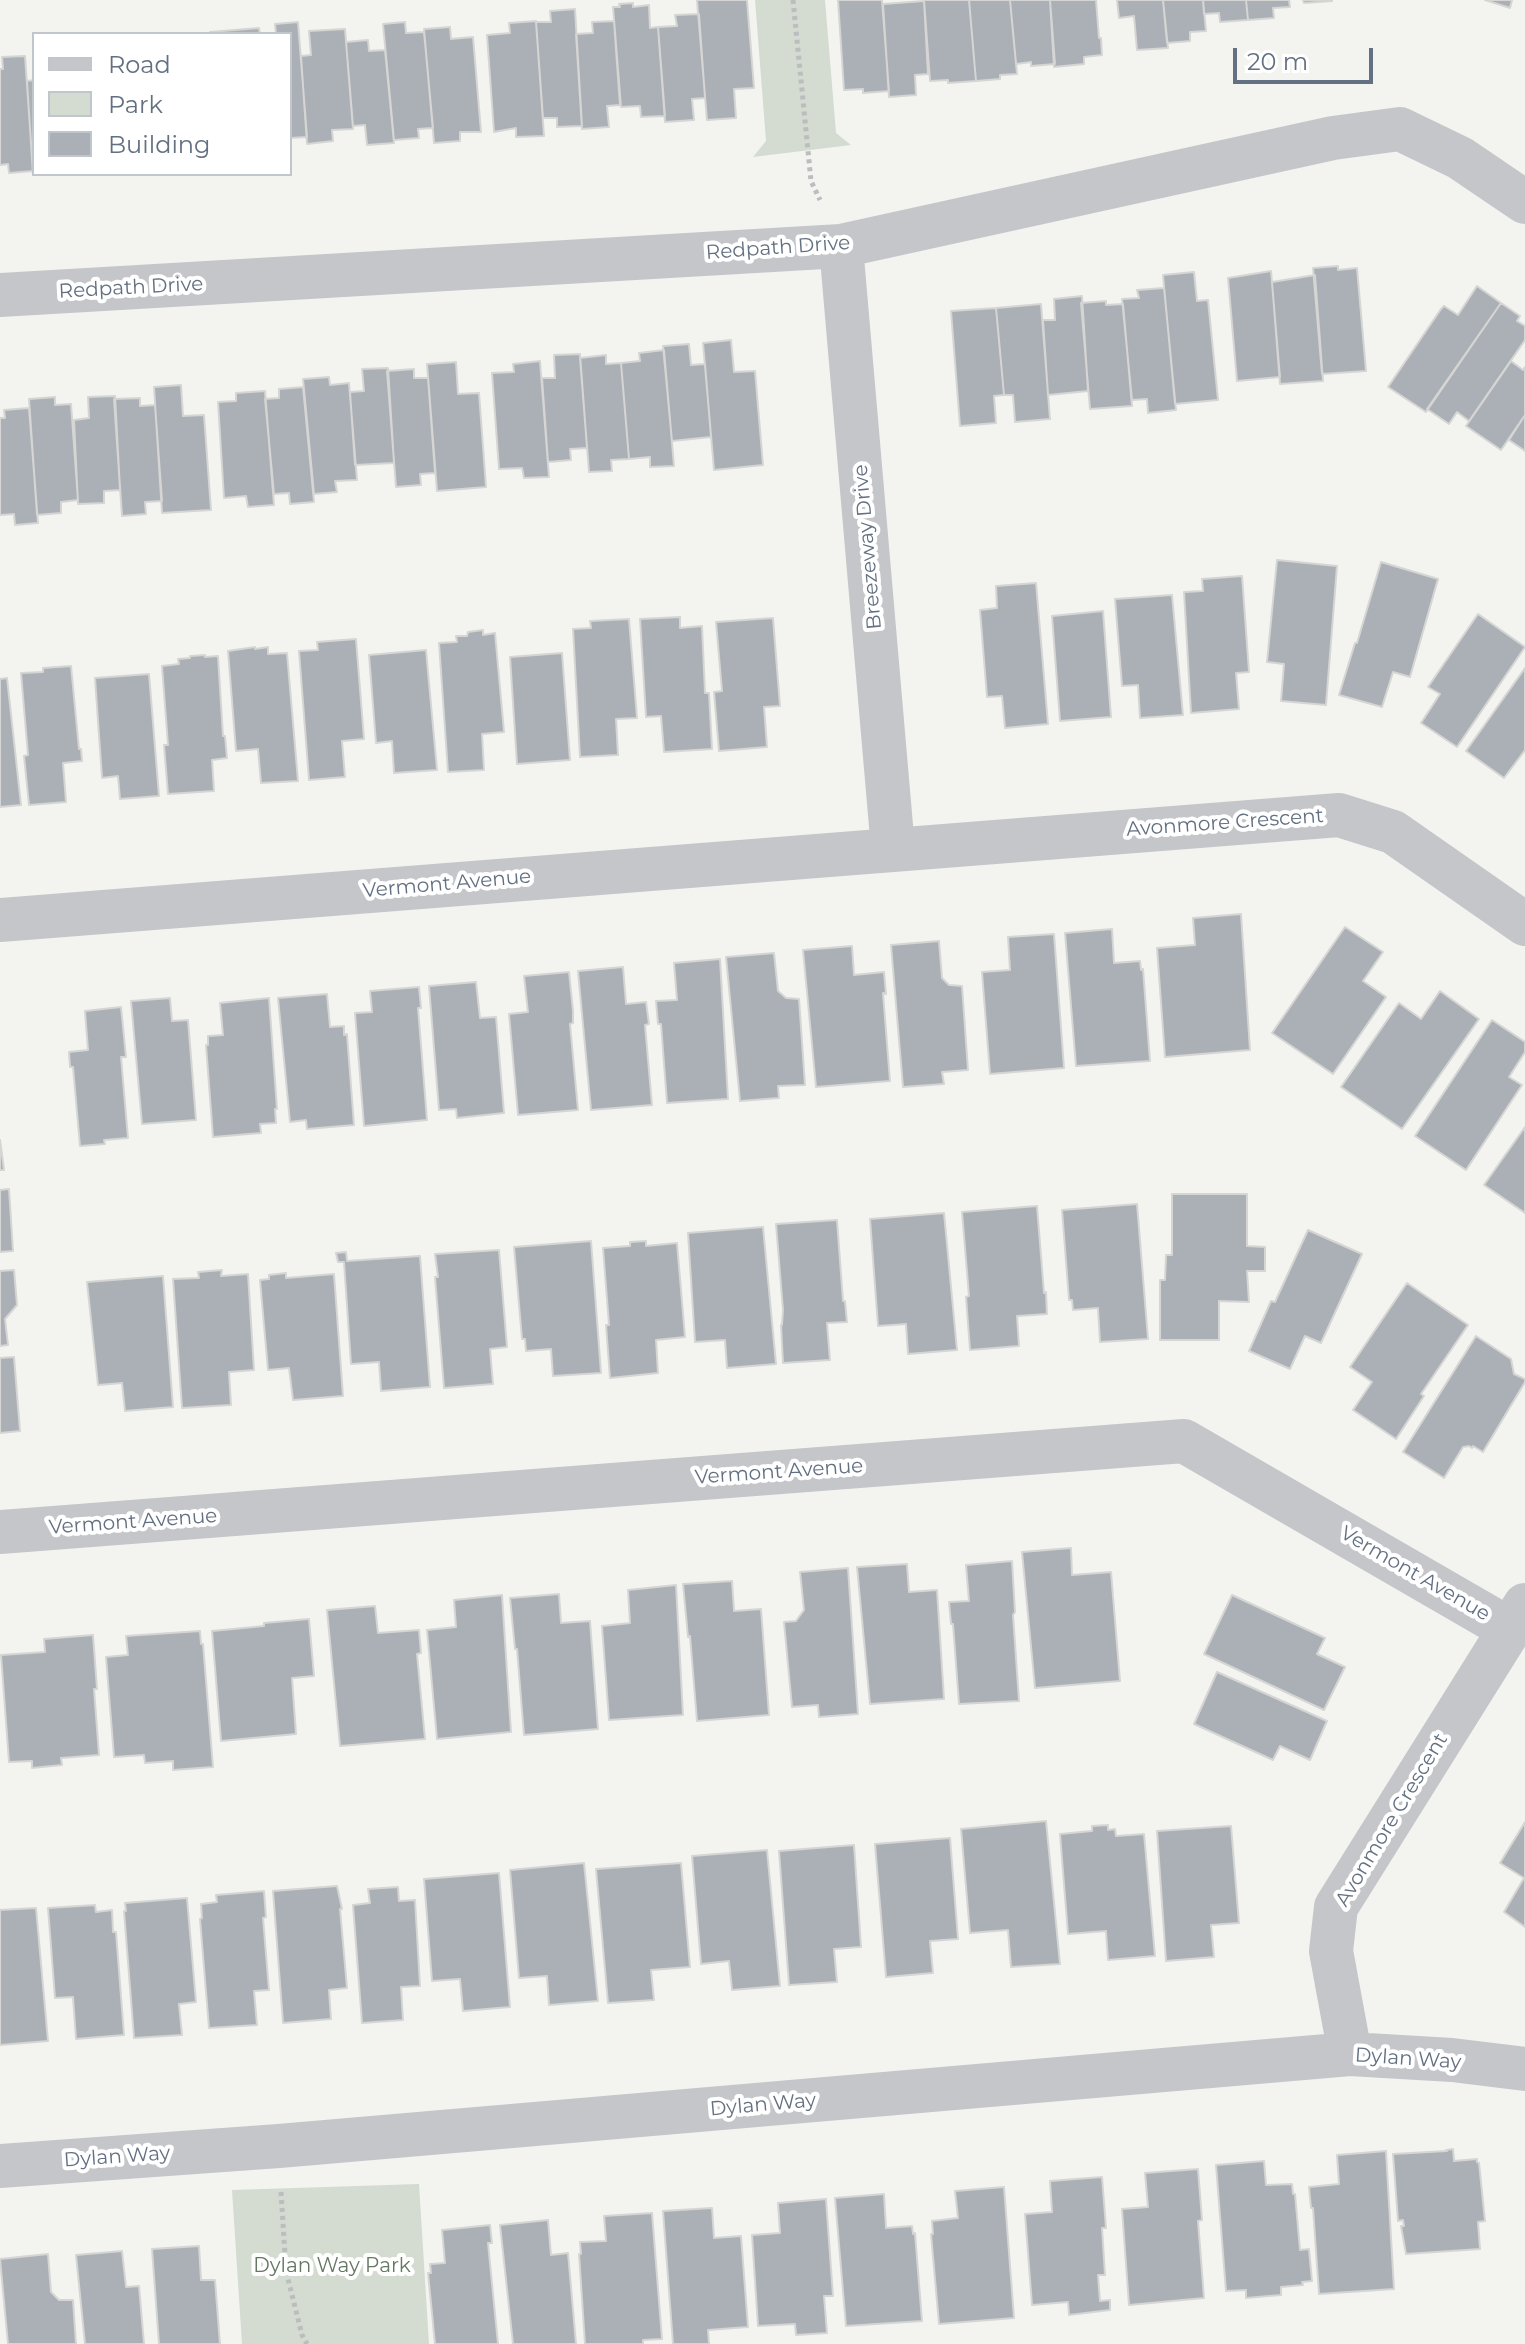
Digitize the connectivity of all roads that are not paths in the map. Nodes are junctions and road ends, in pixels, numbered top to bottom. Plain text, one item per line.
1 (1525, 202) edge
2 (841, 246) junction
3 (0, 295) edge
4 (893, 849) junction
5 (0, 920) edge
6 (1525, 924) edge
7 (0, 1532) edge
8 (1517, 1617) edge
9 (1350, 2054) junction
10 (1525, 2069) edge
11 (0, 2166) edge

1 - 2 street, Redpath Drive
2 - 3 street, Redpath Drive
2 - 4 street, Breezeway Drive
4 - 5 street, Vermont Avenue
4 - 6 street, Avonmore Crescent
7 - 8 street, Vermont Avenue
8 - 9 street, Avonmore Crescent
9 - 10 street, Dylan Way
9 - 11 street, Dylan Way

